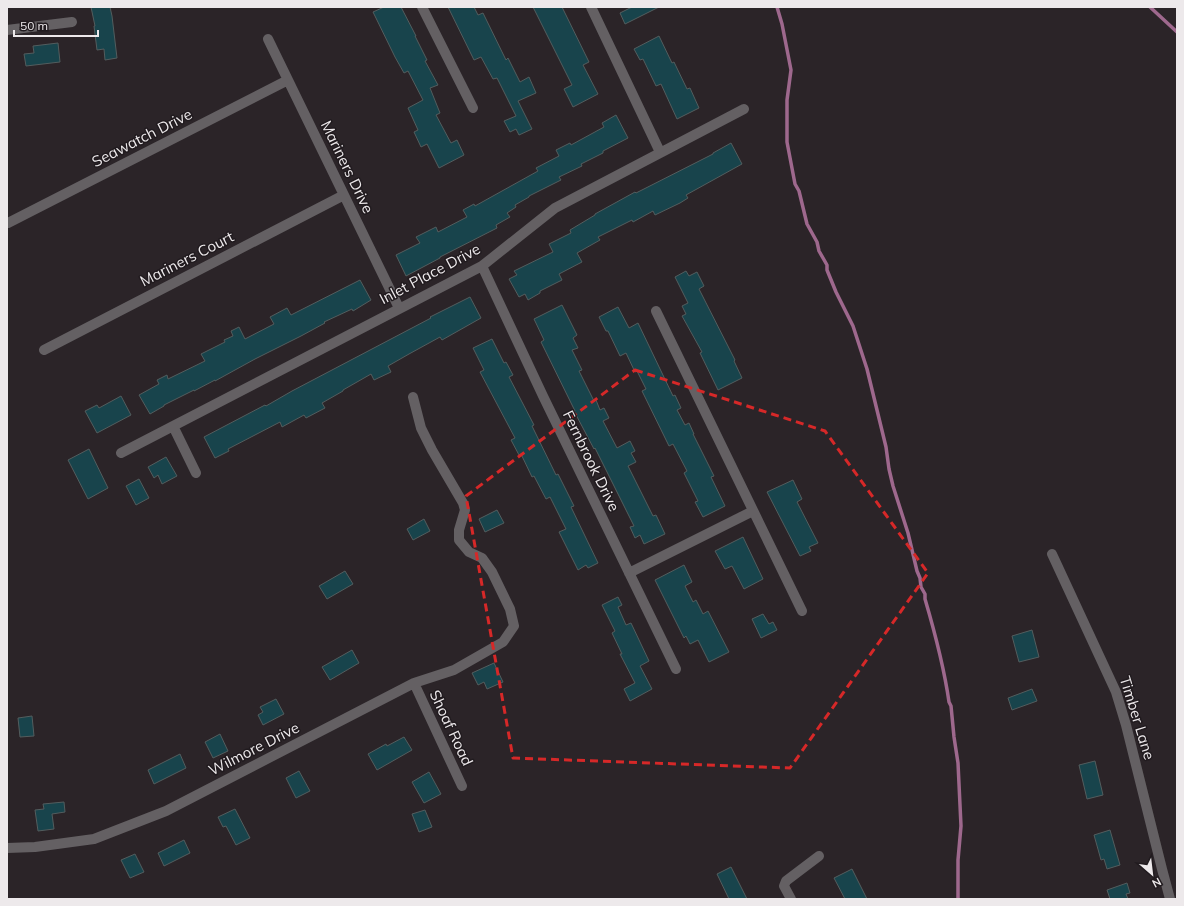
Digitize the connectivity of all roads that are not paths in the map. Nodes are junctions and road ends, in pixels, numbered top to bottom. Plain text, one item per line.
1 (422, 7) edge
2 (592, 7) edge
3 (72, 22) dead end
4 (7, 30) edge
5 (268, 39) dead end
6 (288, 80) junction
7 (473, 108) dead end
8 (744, 109) dead end
9 (660, 152) junction
10 (344, 195) junction
11 (8, 223) dead end
12 (482, 266) junction
13 (399, 308) junction
14 (656, 311) dead end
15 (44, 350) dead end
16 (413, 397) dead end
17 (173, 426) junction
18 (121, 453) dead end
19 (196, 473) dead end
20 (753, 511) junction
21 (1052, 554) dead end
22 (629, 573) junction
23 (802, 611) dead end
24 (676, 669) dead end
25 (414, 683) junction
26 (462, 786) dead end
27 (7, 848) edge
28 (819, 856) dead end
29 (791, 899) edge
30 (1170, 899) edge

1 - 7 street
2 - 9 street
3 - 4 street
5 - 6 street, Mariners Drive
6 - 10 street, Mariners Drive
6 - 11 street, Seawatch Drive
8 - 9 street, Inlet Place Drive
9 - 12 street, Inlet Place Drive
10 - 13 street, Mariners Drive
10 - 15 street, Mariners Court
12 - 13 street, Inlet Place Drive
12 - 22 street, Fernbrook Drive
13 - 17 street, Inlet Place Drive
14 - 20 street
16 - 25 street, Wilmore Drive
17 - 18 street, Inlet Place Drive
17 - 19 street
20 - 22 street
20 - 23 street
21 - 30 street, Timber Lane
22 - 24 street, Fernbrook Drive
25 - 26 street, Shoaf Road
25 - 27 street, Wilmore Drive
28 - 29 street

